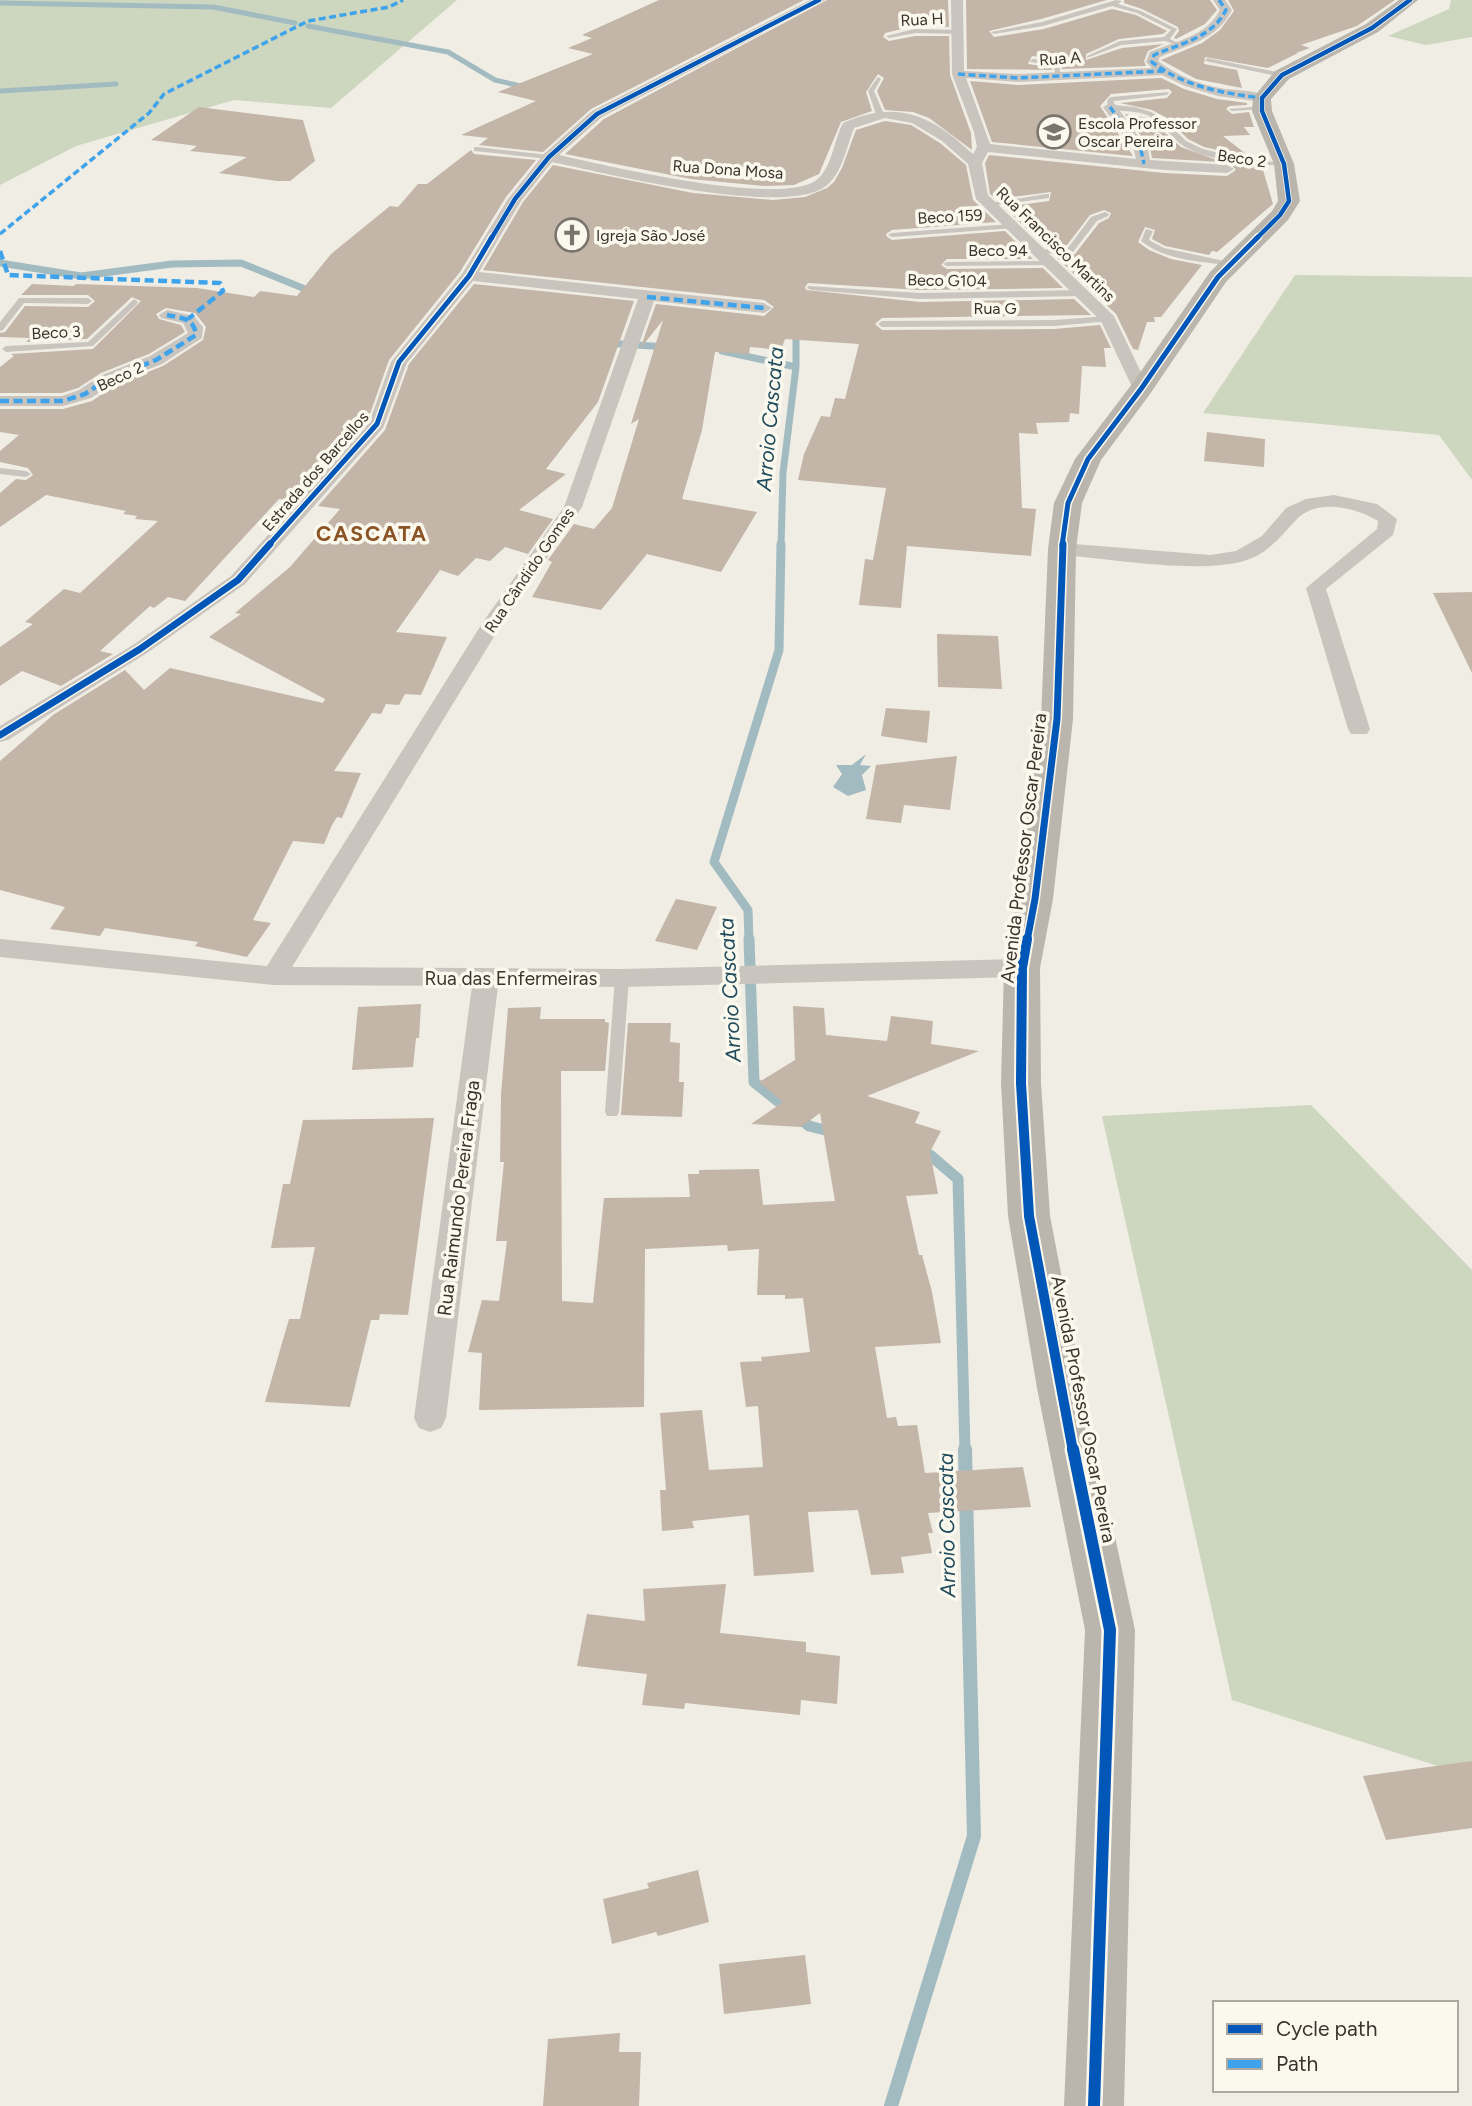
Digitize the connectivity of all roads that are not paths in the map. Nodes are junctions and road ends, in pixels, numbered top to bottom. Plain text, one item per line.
1 (819, 0) edge
2 (957, 0) edge
3 (1120, 0) edge
4 (1219, 0) edge
5 (1410, 0) edge
6 (1112, 4) junction
7 (958, 32) junction
8 (994, 32) dead end
9 (889, 36) dead end
10 (1172, 42) junction
11 (1089, 57) dead end
12 (1207, 60) dead end
13 (1032, 61) dead end
14 (1164, 71) junction
15 (958, 74) junction
16 (1058, 75) junction
17 (1282, 75) junction
18 (878, 79) dead end
19 (1167, 93) dead end
20 (1262, 103) junction
21 (1110, 107) junction
22 (1233, 109) dead end
23 (880, 114) junction
24 (984, 147) junction
25 (477, 149) dead end
26 (549, 157) junction
27 (975, 163) junction
28 (1144, 164) junction
29 (1284, 164) junction
30 (1227, 169) dead end
31 (1046, 196) dead end
32 (989, 204) junction
33 (1105, 214) dead end
34 (1011, 226) junction
35 (1149, 231) dead end
36 (892, 235) dead end
37 (1037, 252) junction
38 (1049, 263) junction
39 (1230, 263) junction
40 (947, 264) dead end
41 (469, 276) junction
42 (811, 288) dead end
43 (1082, 293) junction
44 (647, 297) junction
45 (88, 301) dead end
46 (134, 302) dead end
47 (764, 308) dead end
48 (167, 315) dead end
49 (1108, 318) junction
50 (882, 324) dead end
51 (0, 328) edge
52 (3, 348) edge
53 (0, 358) edge
54 (1141, 389) junction
55 (0, 401) edge
56 (0, 471) edge
57 (26, 474) dead end
58 (1062, 549) junction
59 (1359, 729) dead end
60 (0, 735) edge
61 (0, 948) edge
62 (1023, 968) junction
63 (274, 976) junction
64 (622, 978) junction
65 (486, 979) junction
66 (612, 1112) dead end
67 (430, 1418) dead end
68 (1094, 2106) edge

1 - 26 street, Estrada dos Barcellos
2 - 7 street
3 - 6 lane
4 - 10 street
5 - 17 main road
6 - 8 lane
6 - 10 lane
7 - 9 lane, Rua H
7 - 15 street
10 - 11 lane
10 - 14 street
12 - 17 lane
13 - 16 lane
14 - 16 street, Rua A
14 - 20 street
15 - 16 street, Rua A
15 - 24 street
17 - 20 main road
18 - 23 lane
19 - 21 lane
20 - 22 lane
20 - 29 main road, Avenida Professor Oscar Pereira
21 - 28 street
21 - 29 lane, Beco 2
23 - 26 street, Rua Dona Mosa
23 - 27 street, Rua Dona Mosa
24 - 27 street
24 - 28 street
25 - 26 lane
26 - 41 street, Estrada dos Barcellos
27 - 32 street, Rua Francisco Martins
28 - 30 street
29 - 39 main road, Avenida Professor Oscar Pereira
31 - 32 lane
32 - 34 street, Rua Francisco Martins
33 - 37 lane
34 - 36 lane, Beco 159
34 - 37 street, Rua Francisco Martins
35 - 39 lane
37 - 38 street, Rua Francisco Martins
38 - 40 lane, Beco 94
38 - 43 street, Rua Francisco Martins
39 - 54 main road, Avenida Professor Oscar Pereira
41 - 44 street
41 - 60 street, Estrada dos Barcellos
42 - 43 lane, Beco G104
43 - 49 street, Rua Francisco Martins
44 - 47 street
44 - 63 street, Rua Cândido Gomes
45 - 51 lane, Beco 3
46 - 52 lane, Beco 3
48 - 55 street, Beco 2
49 - 50 lane, Rua G
49 - 54 street, Rua Francisco Martins
52 - 53 lane, Beco 3
54 - 58 main road, Avenida Professor Oscar Pereira
56 - 57 lane
58 - 59 street
58 - 62 main road, Avenida Professor Oscar Pereira
61 - 63 street, Rua das Enfermeiras
62 - 64 street, Rua das Enfermeiras
62 - 68 main road, Avenida Professor Oscar Pereira
63 - 65 street, Rua das Enfermeiras
64 - 65 street, Rua das Enfermeiras
64 - 66 lane
65 - 67 street, Rua Raimundo Pereira Fraga

